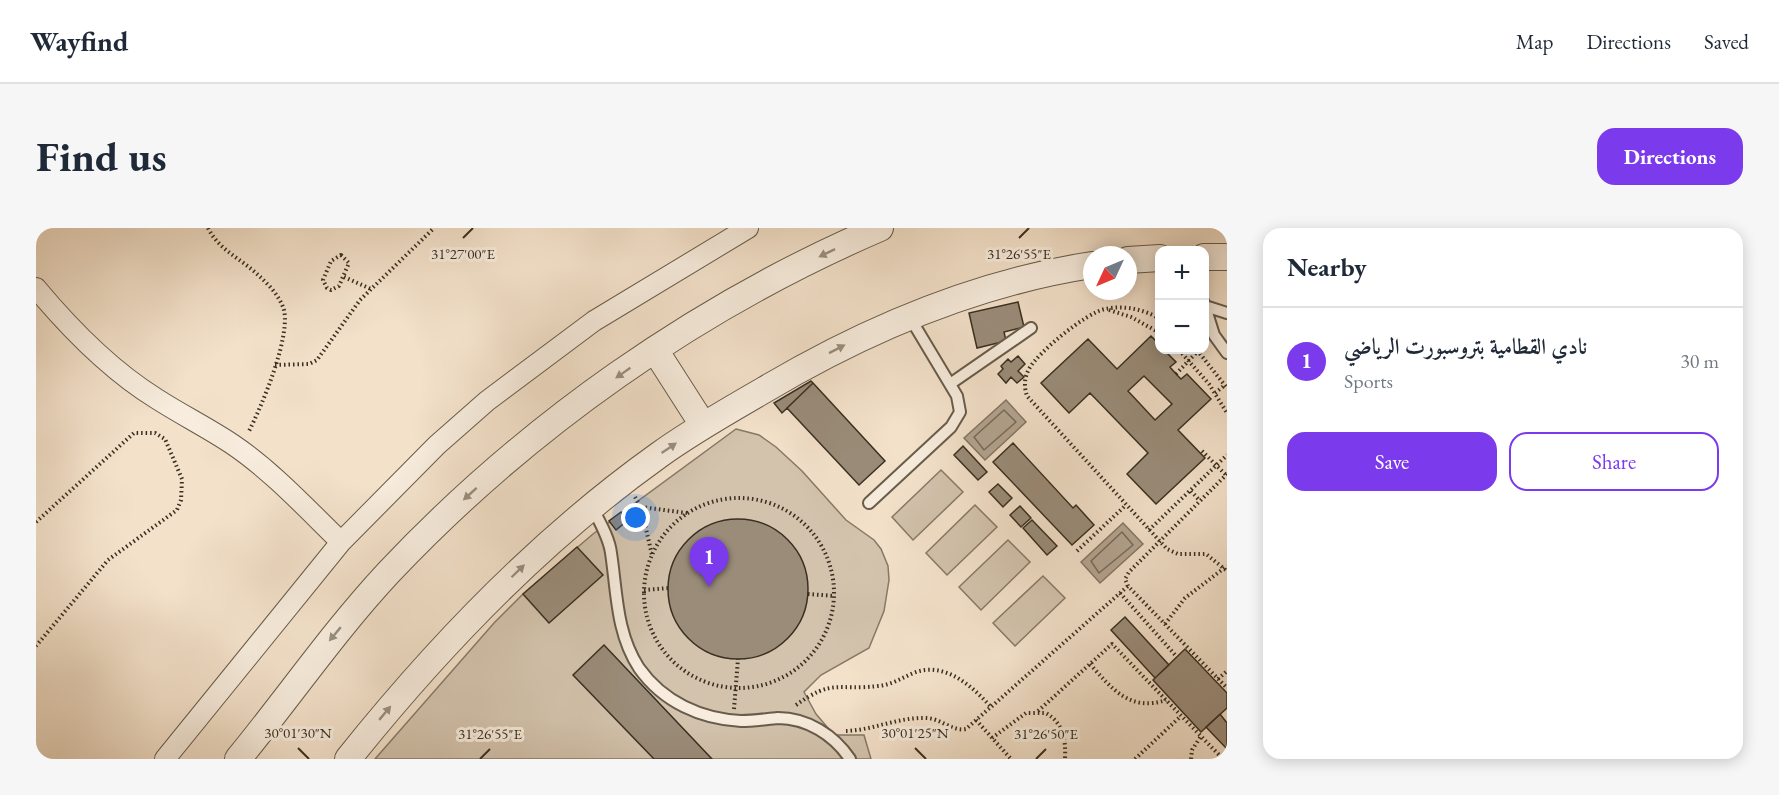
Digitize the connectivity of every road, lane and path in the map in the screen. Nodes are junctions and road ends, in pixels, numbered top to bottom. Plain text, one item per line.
1 (208, 228) edge
2 (434, 228) edge
3 (748, 228) edge
4 (880, 228) edge
5 (1209, 256) edge
6 (1227, 257) edge
7 (1155, 258) edge
8 (1137, 259) edge
9 (1083, 267) edge
10 (344, 277) junction
11 (36, 288) edge
12 (371, 289) junction
13 (1209, 306) edge
14 (1104, 309) junction
15 (1227, 314) edge
16 (909, 316) junction
17 (1155, 317) edge
18 (1209, 318) edge
19 (1031, 328) dead end
20 (1155, 330) edge
21 (655, 351) junction
22 (1227, 352) edge
23 (1183, 354) edge
24 (1195, 354) edge
25 (1201, 354) edge
26 (1190, 360) junction
27 (275, 365) junction
28 (1176, 375) dead end
29 (950, 384) junction
30 (1226, 386) edge
31 (1215, 393) junction
32 (1227, 413) edge
33 (703, 425) junction
34 (240, 450) junction
35 (1203, 451) dead end
36 (1227, 455) edge
37 (1217, 466) junction
38 (1227, 475) edge
39 (1191, 491) junction
40 (1200, 501) junction
41 (869, 503) dead end
42 (1126, 505) junction
43 (592, 507) junction
44 (687, 513) junction
45 (36, 522) edge
46 (1149, 531) junction
47 (341, 542) junction
48 (1160, 542) junction
49 (1077, 551) dead end
50 (652, 555) junction
51 (1226, 568) edge
52 (1128, 586) junction
53 (669, 588) dead end
54 (644, 590) junction
55 (1120, 593) junction
56 (808, 594) dead end
57 (835, 596) junction
58 (1165, 624) junction
59 (36, 646) edge
60 (1177, 657) dead end
61 (738, 658) dead end
62 (1090, 664) junction
63 (1227, 671) edge
64 (1218, 679) junction
65 (736, 688) junction
66 (1227, 688) edge
67 (1166, 700) junction
68 (991, 707) junction
69 (1038, 711) junction
70 (1181, 716) junction
71 (778, 718) junction
72 (733, 720) junction
73 (976, 720) junction
74 (821, 730) junction
75 (1201, 736) junction
76 (992, 738) junction
77 (165, 759) edge
78 (238, 759) edge
79 (348, 759) edge
80 (850, 759) edge
81 (1011, 759) edge
82 (1065, 759) edge
83 (1135, 759) edge
84 (1191, 759) edge
85 (1223, 759) edge

1 - 27 path
2 - 12 path
3 - 47 street
4 -> 21 street
5 - 6 street
7 - 8 street
9 - 16 street
10 - 10 path
10 - 12 path
11 - 34 street
12 - 27 path
13 - 15 lane
14 - 17 path
14 - 20 path
14 - 42 path
16 - 29 lane
33 -> 16 street
18 - 22 lane
19 - 29 lane
21 - 33 street
21 -> 78 street
23 - 26 path
24 - 26 path
25 - 30 path
26 - 28 path
26 - 31 path
27 - 34 path
29 - 41 lane
30 - 31 path
31 - 32 path
43 -> 33 street
34 - 47 street
35 - 37 path
36 - 37 path
37 - 38 path
37 - 39 path
38 - 40 path
39 - 40 path
39 - 46 path
40 - 48 path
42 - 46 path
42 - 49 path
43 - 72 lane
79 -> 43 street
44 - 50 path
44 - 50 path
44 - 57 path
45 - 59 path
46 - 48 path
47 - 77 street
48 - 51 path
48 - 52 path
50 - 54 path
51 - 58 path
52 - 55 path
52 - 58 path
53 - 54 path
54 - 65 path
55 - 60 path
55 - 68 path
56 - 57 path
57 - 65 path
58 - 64 path
61 - 65 path
62 - 67 path
62 - 67 path
62 - 69 path
63 - 64 path
64 - 66 path
65 - 72 path
67 - 70 path
68 - 71 path
68 - 73 path
69 - 76 path
69 - 82 path
70 - 75 path
70 - 83 path
71 - 72 lane
71 - 74 lane
73 - 74 path
73 - 76 path
74 - 80 lane
75 - 84 path
75 - 85 path
76 - 81 path

